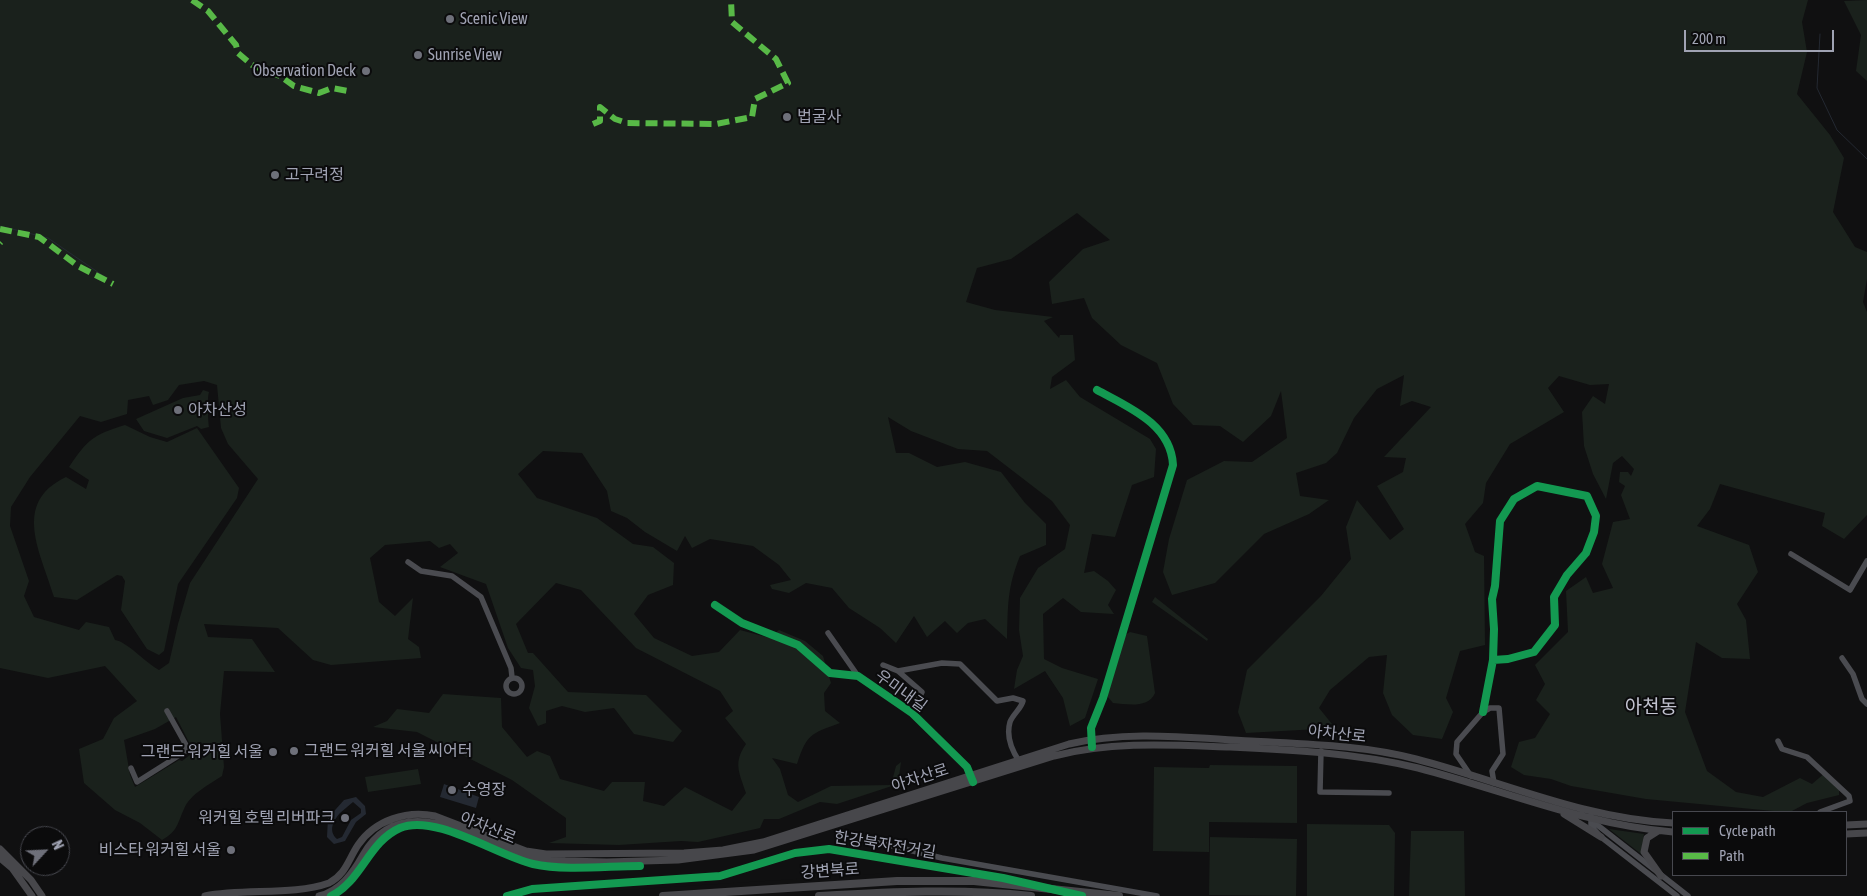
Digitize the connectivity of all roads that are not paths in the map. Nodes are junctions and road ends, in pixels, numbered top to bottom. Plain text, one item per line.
1 (1097, 390) dead end
2 (1791, 554) dead end
3 (1867, 561) edge
4 (408, 562) dead end
5 (715, 605) dead end
6 (828, 633) dead end
7 (1842, 658) dead end
8 (1493, 660) junction
9 (883, 664) dead end
10 (898, 672) junction
11 (858, 676) junction
12 (512, 677) dead end
13 (1867, 704) edge
14 (167, 711) dead end
15 (1483, 712) junction
16 (912, 713) junction
17 (1130, 741) junction
18 (1778, 741) dead end
19 (1092, 743) junction
20 (1079, 746) junction
21 (1321, 751) junction
22 (1019, 761) junction
23 (131, 768) dead end
24 (1471, 776) junction
25 (972, 778) junction
26 (1494, 783) junction
27 (1389, 793) dead end
28 (1555, 808) junction
29 (1591, 810) junction
30 (1823, 811) edge
31 (1590, 818) junction
32 (1672, 823) edge
33 (1867, 824) edge
34 (1847, 825) edge
35 (1658, 831) junction
36 (1672, 832) edge
37 (1867, 833) edge
38 (1847, 834) edge
39 (1601, 837) junction
40 (863, 839) dead end
41 (0, 849) edge
42 (0, 858) edge
43 (1662, 876) junction
44 (32, 896) edge
45 (42, 896) edge
46 (205, 896) edge
47 (320, 896) edge
48 (663, 896) edge
49 (819, 896) edge
50 (1031, 896) edge
51 (1119, 896) edge
52 (1157, 896) edge
53 (1677, 896) edge
54 (1688, 896) edge

1 - 19 street
2 - 3 street
4 - 12 street
5 - 11 street, 우미내길
6 - 11 street
7 - 13 street
8 - 8 street
8 - 15 street
9 - 10 street
10 - 16 street
10 - 22 street
11 - 16 street, 우미내길
14 - 23 street
15 - 24 street
15 - 26 street
16 - 25 street, 우미내길
17 - 19 main road, 아차산로
17 - 21 main road, 아차산로
17 - 24 main road, 아차산로
18 - 30 street
19 - 20 main road, 아차산로
20 - 22 main road, 아차산로
20 - 25 main road, 아차산로
21 - 27 street
21 - 28 main road, 아차산로
22 - 25 main road, 아차산로
24 - 26 main road, 아차산로
25 - 46 main road, 아차산로
25 - 47 main road, 아차산로
26 - 29 main road, 아차산로
28 - 31 main road, 아차산로
28 - 39 main road
29 - 31 street
29 - 32 main road, 아차산로
31 - 35 main road, 아차산로
31 - 39 street
31 - 43 street
33 - 34 main road
35 - 36 main road, 아차산로
35 - 43 main road
37 - 38 main road
39 - 53 street
40 - 52 street
41 - 45 main road
42 - 44 main road
43 - 54 street
48 - 51 highway, 강변북로
49 - 50 highway, 강변북로

